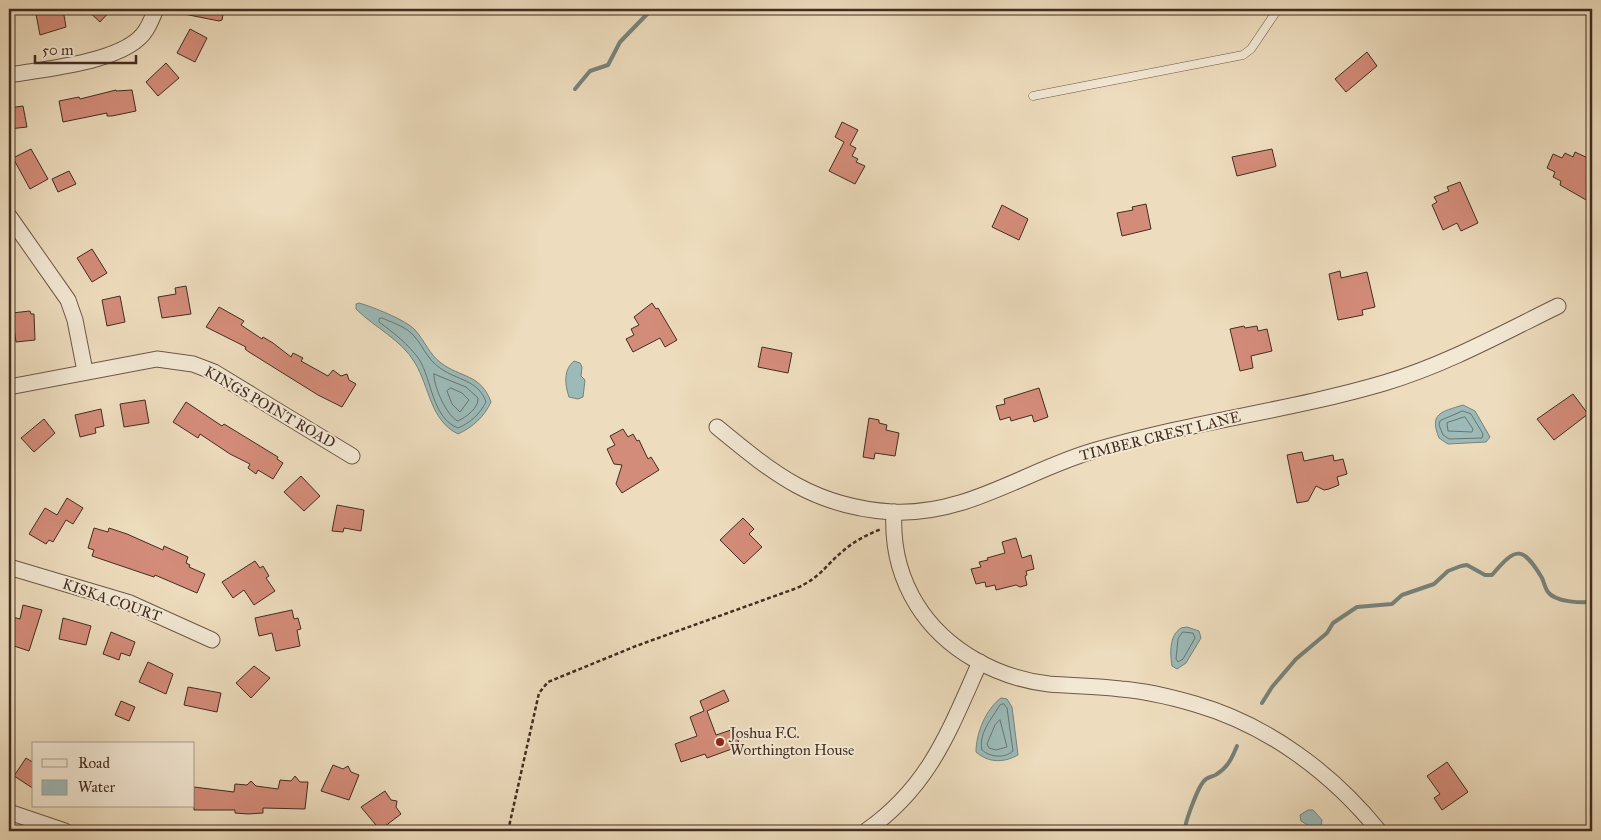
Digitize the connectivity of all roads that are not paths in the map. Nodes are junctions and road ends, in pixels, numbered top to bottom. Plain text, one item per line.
1 (156, 9) edge
2 (1278, 9) edge
3 (9, 75) edge
4 (1033, 96) dead end
5 (9, 216) edge
6 (1558, 306) dead end
7 (85, 372) junction
8 (9, 387) edge
9 (716, 427) dead end
10 (352, 456) dead end
11 (894, 517) junction
12 (9, 567) edge
13 (212, 640) dead end
14 (980, 662) junction
15 (9, 812) edge
16 (66, 831) edge
17 (866, 831) edge
18 (1379, 831) edge

1 - 3 street
2 - 4 lane
5 - 7 street
6 - 11 street, TIMBER CREST LANE
7 - 8 street, KINGS POINT ROAD
7 - 10 street, KINGS POINT ROAD
9 - 11 street, TIMBER CREST LANE
11 - 14 street
12 - 13 street, KISKA COURT
14 - 17 street
14 - 18 street
15 - 16 street

